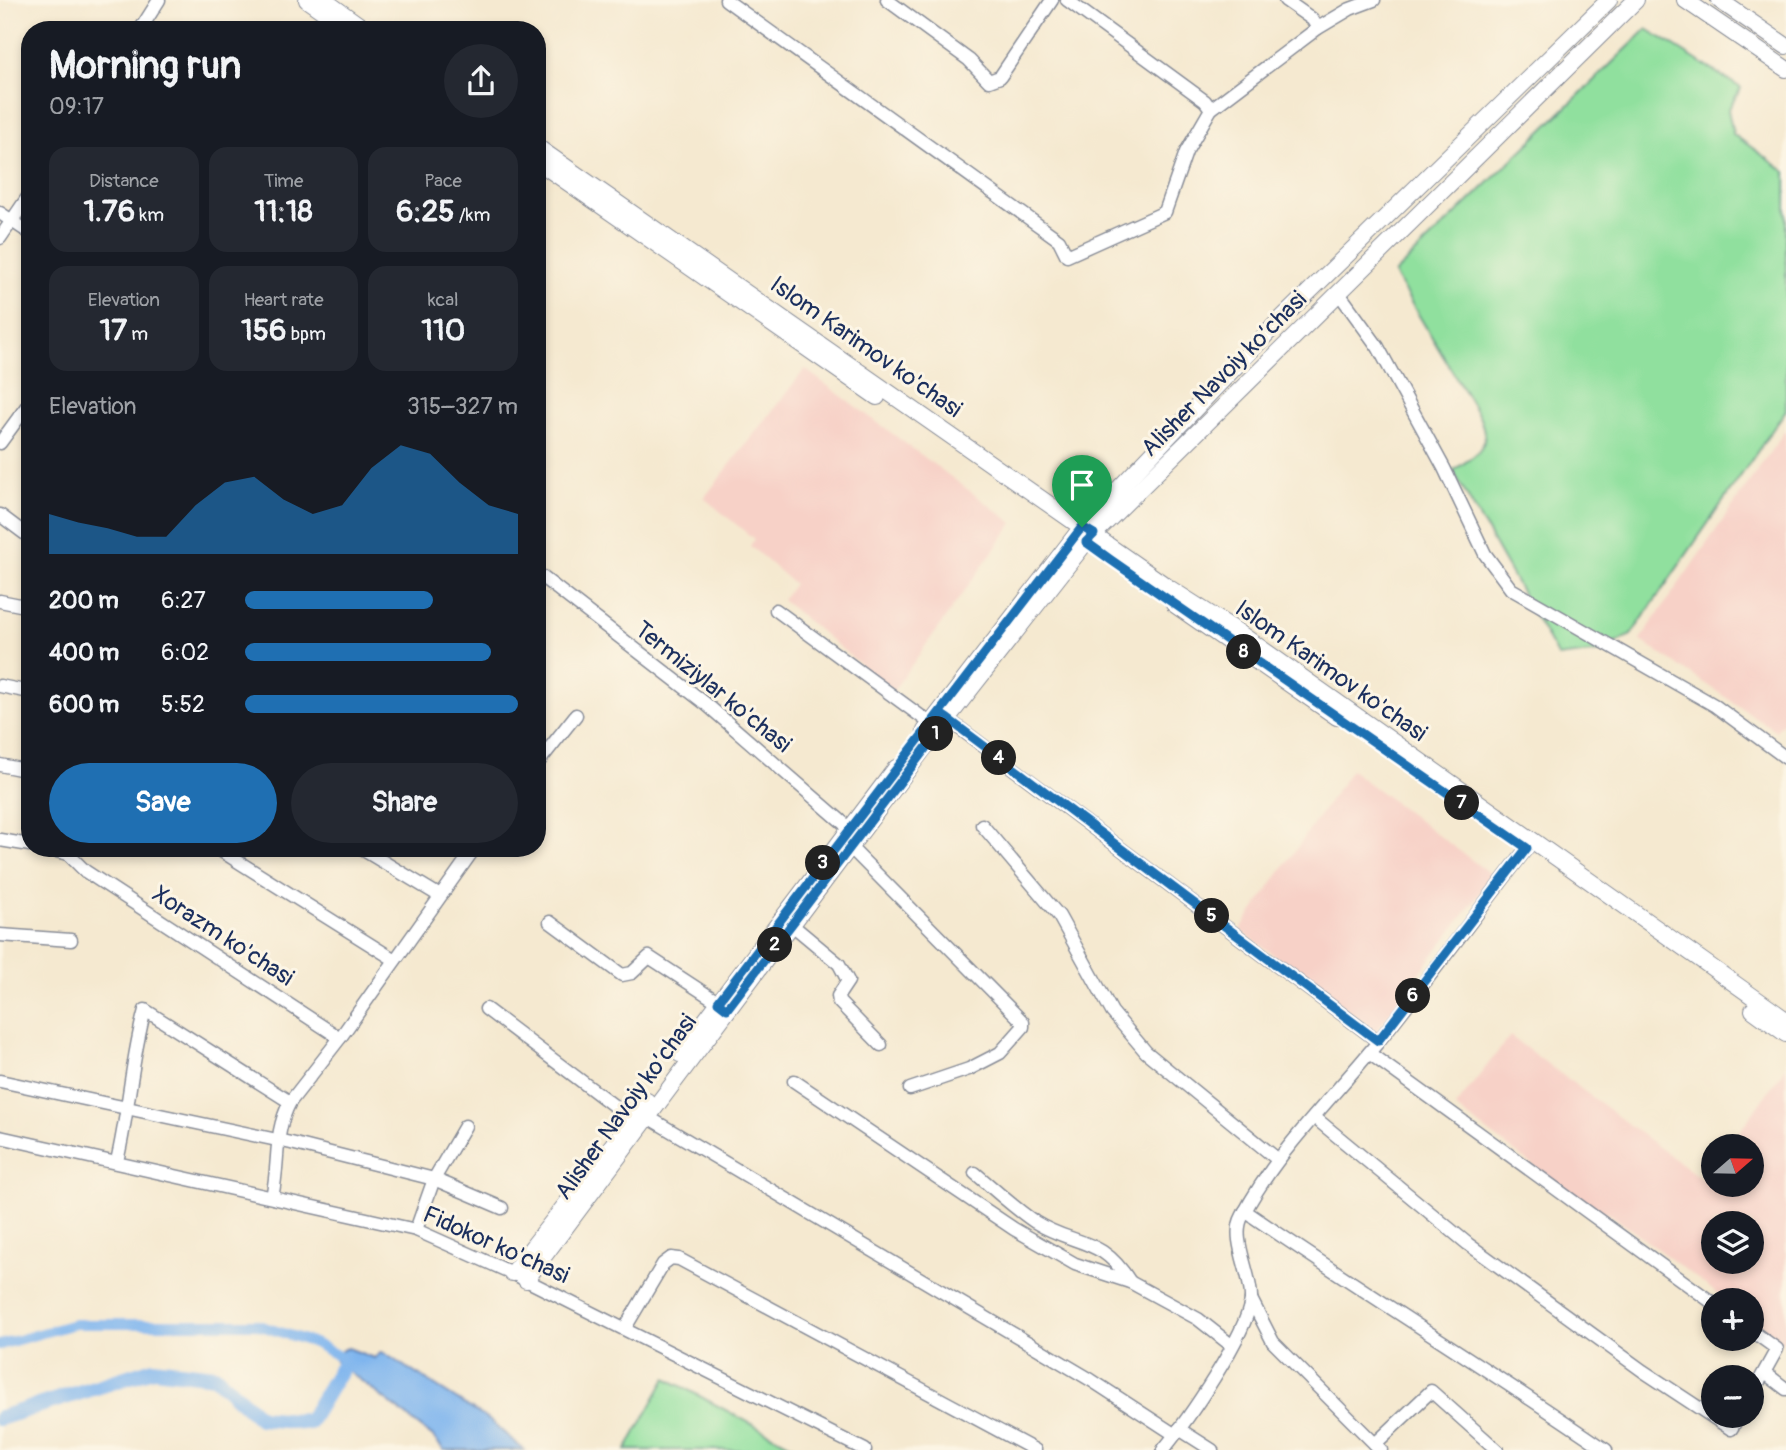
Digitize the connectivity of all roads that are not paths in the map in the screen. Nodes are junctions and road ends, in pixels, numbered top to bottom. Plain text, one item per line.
1 (159, 0) edge
2 (307, 0) edge
3 (324, 0) edge
4 (887, 0) edge
5 (1052, 0) edge
6 (1067, 0) edge
7 (1285, 0) edge
8 (1374, 0) edge
9 (1609, 0) edge
10 (1636, 0) edge
11 (1685, 0) edge
12 (1719, 0) edge
13 (733, 2) edge
14 (146, 21) edge
15 (337, 21) edge
16 (353, 21) edge
17 (1318, 28) junction
18 (1786, 46) edge
19 (1786, 69) edge
20 (1210, 109) junction
21 (1495, 111) junction
22 (1510, 125) junction
23 (546, 153) edge
24 (546, 167) edge
25 (21, 208) edge
26 (0, 213) edge
27 (12, 221) junction
28 (21, 227) edge
29 (0, 238) edge
30 (1336, 266) junction
31 (1350, 280) junction
32 (1338, 292) junction
33 (21, 414) edge
34 (0, 443) edge
35 (0, 515) edge
36 (21, 531) edge
37 (1084, 534) junction
38 (546, 580) edge
39 (0, 601) edge
40 (21, 605) edge
41 (776, 610) dead end
42 (0, 686) edge
43 (21, 690) edge
44 (576, 715) dead end
45 (939, 718) junction
46 (546, 753) edge
47 (1786, 758) edge
48 (0, 765) edge
49 (21, 769) edge
50 (982, 825) dead end
51 (850, 837) junction
52 (0, 840) edge
53 (21, 844) edge
54 (1527, 848) junction
55 (71, 857) edge
56 (232, 857) edge
57 (375, 857) edge
58 (468, 857) edge
59 (440, 896) junction
60 (550, 922) dead end
61 (791, 924) junction
62 (0, 934) edge
63 (71, 940) dead end
64 (396, 960) junction
65 (722, 1005) junction
66 (486, 1009) dead end
67 (1786, 1020) edge
68 (1786, 1034) edge
69 (340, 1038) junction
70 (1378, 1041) junction
71 (881, 1045) dead end
72 (1368, 1053) junction
73 (0, 1081) edge
74 (794, 1081) dead end
75 (910, 1089) dead end
76 (290, 1102) junction
77 (128, 1108) junction
78 (1314, 1117) junction
79 (640, 1119) junction
80 (466, 1126) dead end
81 (0, 1137) edge
82 (278, 1140) junction
83 (1278, 1160) junction
84 (117, 1161) junction
85 (975, 1173) dead end
86 (434, 1179) junction
87 (272, 1197) junction
88 (502, 1208) dead end
89 (1245, 1210) junction
90 (416, 1230) junction
91 (519, 1276) junction
92 (1130, 1282) junction
93 (1701, 1294) edge
94 (1251, 1299) junction
95 (625, 1328) junction
96 (1764, 1340) edge
97 (1231, 1345) junction
98 (1765, 1373) joint
99 (1786, 1390) edge
100 (1701, 1409) edge
101 (1177, 1432) junction
102 (1378, 1447) edge
103 (865, 1450) edge
104 (1035, 1450) edge
105 (1163, 1450) edge
106 (1212, 1450) edge
107 (1497, 1450) edge
108 (1606, 1450) edge

1 - 14 street
2 - 15 main road
3 - 16 main road
4 - 5 street
6 - 20 street
7 - 17 street
8 - 17 street
9 - 21 main road, Alisher Navoiy ko’chasi
10 - 22 main road, Alisher Navoiy ko’chasi
11 - 19 main road
12 - 18 main road
13 - 20 street
17 - 20 street
21 - 22 main road
21 - 30 main road, Alisher Navoiy ko’chasi
22 - 31 main road, Alisher Navoiy ko’chasi
23 - 37 main road, Islom Karimov ko'chasi
24 - 37 main road, Islom Karimov ko'chasi
25 - 27 street
26 - 27 street
27 - 28 street
27 - 29 street
30 - 31 main road
30 - 37 main road, Alisher Navoiy ko’chasi
31 - 32 main road, Alisher Navoiy ko’chasi
32 - 37 main road, Alisher Navoiy ko’chasi
32 - 47 street
33 - 34 street
35 - 36 street
37 - 45 main road, Alisher Navoiy ko’chasi
37 - 54 main road, Islom Karimov ko'chasi
37 - 67 main road, Islom Karimov ko'chasi
38 - 51 street, Termiziylar ko'chasi
39 - 40 street
41 - 45 street
42 - 43 street
44 - 46 street
45 - 51 main road, Alisher Navoiy ko’chasi
45 - 70 street
48 - 49 street
50 - 83 street
51 - 61 main road, Alisher Navoiy ko’chasi
51 - 65 main road, Alisher Navoiy ko’chasi
51 - 75 street, Termiziylar ko'chasi
52 - 53 street
54 - 68 main road, Islom Karimov ko'chasi
54 - 70 street
55 - 69 street, Xorazm ko'chasi
56 - 64 street
57 - 59 street
58 - 59 street
59 - 64 street
60 - 65 street
61 - 65 main road, Alisher Navoiy ko’chasi
61 - 71 street
62 - 63 street
64 - 69 street
65 - 79 main road, Alisher Navoiy ko’chasi
66 - 79 street
69 - 76 street
70 - 72 street
72 - 78 street
72 - 93 street
73 - 77 street
74 - 92 street
76 - 77 street
76 - 82 street
77 - 82 street
77 - 84 street
78 - 83 street
78 - 100 street
79 - 91 main road, Alisher Navoiy ko’chasi
79 - 101 street
80 - 86 street
81 - 84 street, Fidokor ko'chasi
82 - 86 street
82 - 87 street
83 - 89 street
84 - 87 street, Fidokor ko'chasi
85 - 92 street
86 - 88 street
86 - 90 street
87 - 90 street, Fidokor ko'chasi
89 - 94 street
89 - 108 street
90 - 91 street, Fidokor ko'chasi
91 - 95 street, Fidokor ko'chasi
92 - 97 street
94 - 97 street
94 - 102 street
95 - 103 street, Fidokor ko'chasi
95 - 104 street
96 - 98 street
97 - 101 street
98 - 99 street
101 - 105 street
101 - 106 street
102 - 107 street

